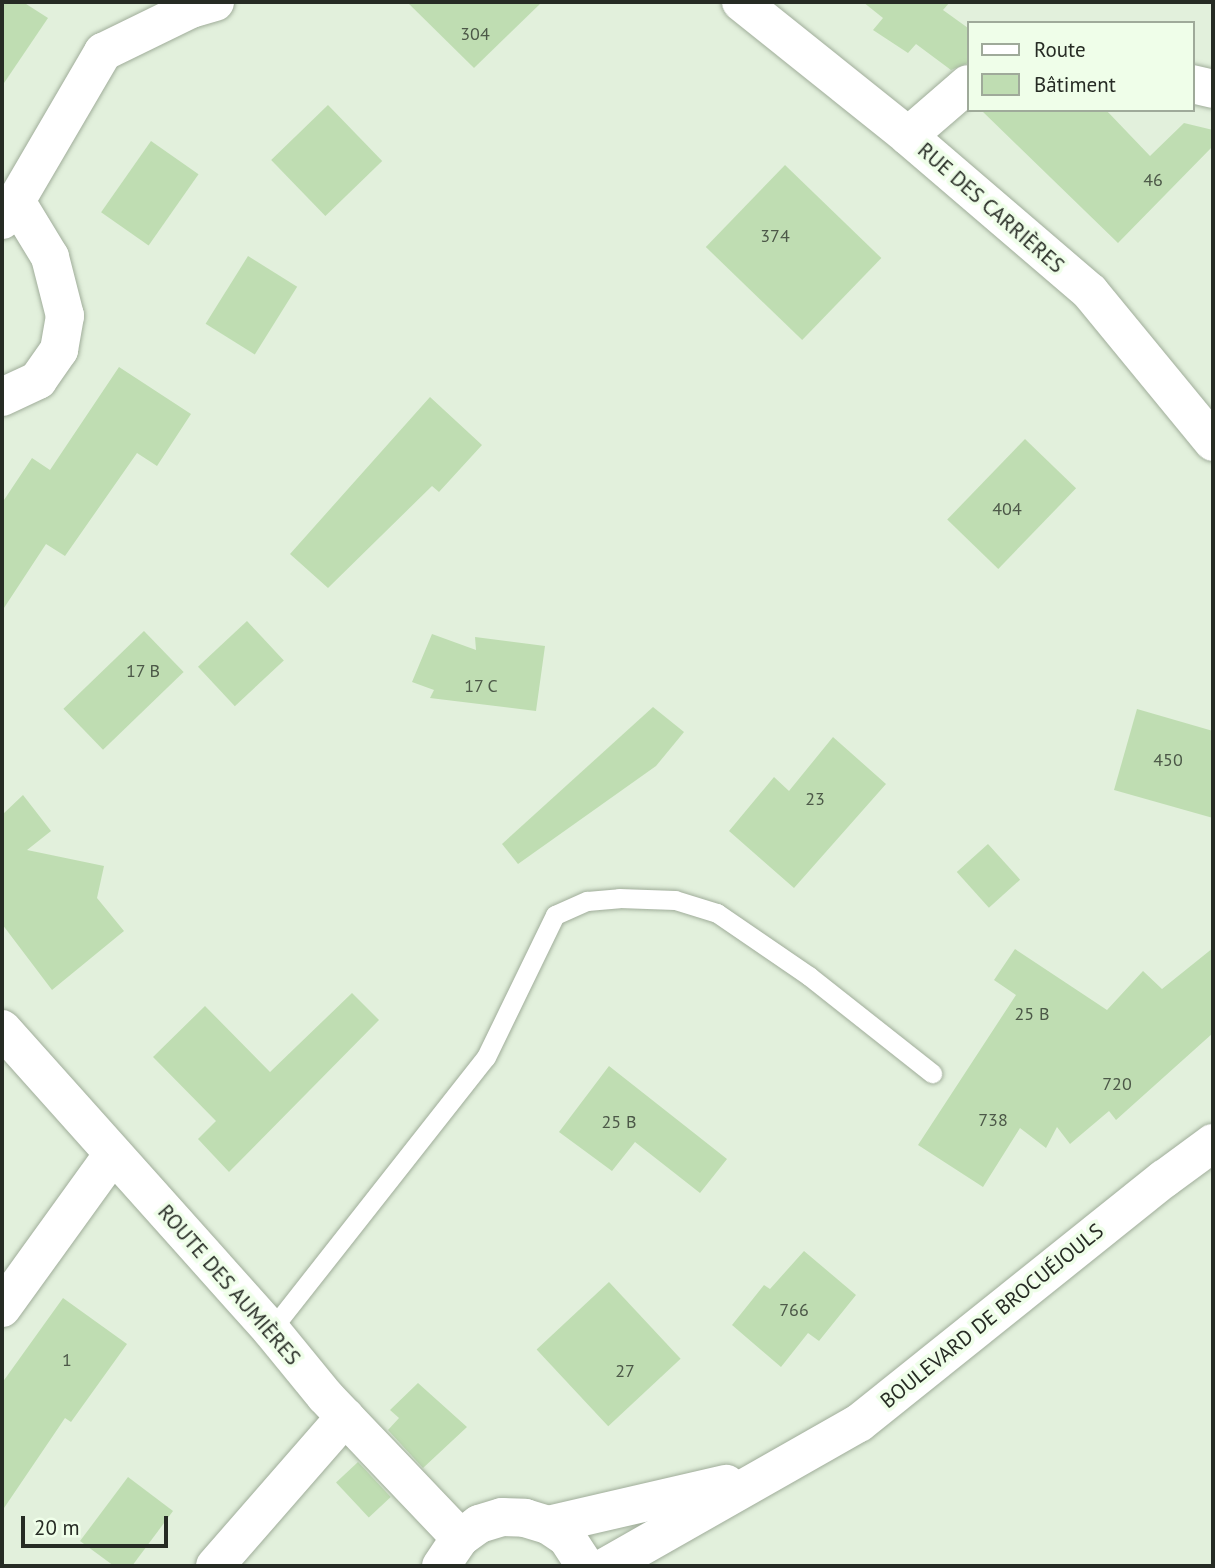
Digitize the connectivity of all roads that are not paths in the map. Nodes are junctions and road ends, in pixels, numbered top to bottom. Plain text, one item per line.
1 (215, 2) edge
2 (741, 2) edge
3 (967, 84) edge
4 (1194, 84) edge
5 (1213, 89) edge
6 (908, 136) junction
7 (9, 210) edge
8 (2, 397) edge
9 (1213, 442) edge
10 (2, 1029) edge
11 (932, 1073) dead end
12 (1213, 1143) edge
13 (113, 1154) junction
14 (2, 1308) edge
15 (271, 1330) junction
16 (345, 1417) junction
17 (762, 1476) junction
18 (548, 1525) junction
19 (450, 1552) edge
20 (215, 1566) edge
21 (585, 1566) edge
22 (607, 1566) edge

1 - 7 street
2 - 6 street, RUE DES CARRIÈRES
3 - 6 street
4 - 5 street
6 - 9 street, RUE DES CARRIÈRES
7 - 8 street
10 - 13 street, ROUTE DES AUMIÈRES
11 - 15 lane
12 - 17 street, BOULEVARD DE BROCUÉJOULS
13 - 14 street
13 - 15 street, ROUTE DES AUMIÈRES
15 - 16 street, ROUTE DES AUMIÈRES
16 - 19 street, ROUTE DES AUMIÈRES
16 - 20 street
17 - 18 street, BOULEVARD DE BROCUÉJOULS
17 - 22 street, BOULEVARD DE BROCUÉJOULS
18 - 19 street
18 - 21 street

